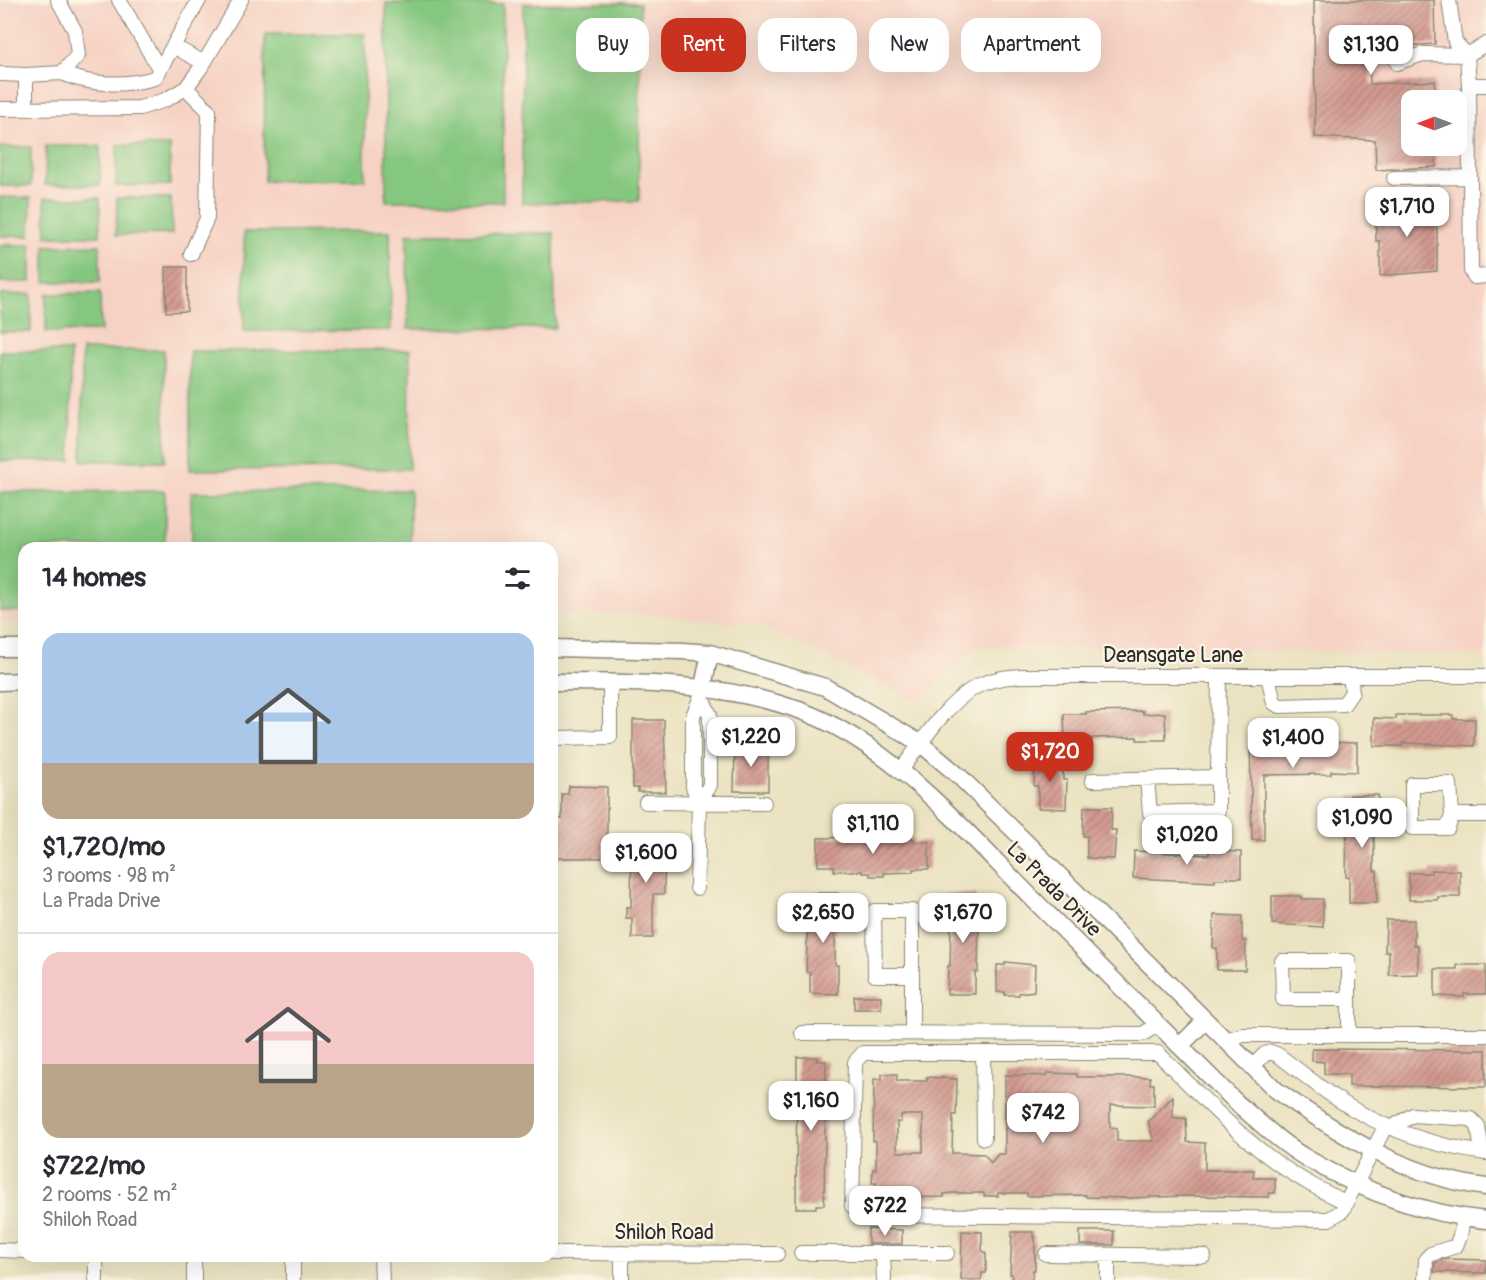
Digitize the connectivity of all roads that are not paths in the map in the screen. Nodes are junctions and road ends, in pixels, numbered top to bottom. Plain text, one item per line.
1 (58, 0) edge
2 (119, 0) edge
3 (199, 0) edge
4 (241, 0) edge
5 (1449, 0) edge
6 (1486, 44) edge
7 (173, 46) junction
8 (1467, 55) junction
9 (204, 63) junction
10 (1397, 63) dead end
11 (160, 70) junction
12 (0, 74) edge
13 (62, 74) junction
14 (26, 75) junction
15 (1469, 85) junction
16 (1486, 85) edge
17 (186, 88) junction
18 (0, 109) edge
19 (26, 109) junction
20 (1470, 177) junction
21 (1394, 178) dead end
22 (191, 254) dead end
23 (1486, 276) edge
24 (0, 648) edge
25 (18, 648) edge
26 (558, 648) edge
27 (710, 653) junction
28 (1219, 676) junction
29 (1268, 676) junction
30 (1350, 676) junction
31 (1486, 676) edge
32 (18, 681) edge
33 (0, 682) edge
34 (558, 682) edge
35 (610, 682) junction
36 (702, 692) junction
37 (558, 738) edge
38 (921, 743) junction
39 (900, 772) junction
40 (1218, 777) junction
41 (1147, 778) junction
42 (1092, 780) dead end
43 (646, 802) dead end
44 (699, 802) junction
45 (764, 803) dead end
46 (1452, 814) dead end
47 (1486, 815) edge
48 (697, 888) dead end
49 (912, 975) junction
50 (1349, 999) junction
51 (1205, 1021) junction
52 (1158, 1024) junction
53 (802, 1033) dead end
54 (912, 1033) junction
55 (1349, 1035) junction
56 (1486, 1035) edge
57 (1224, 1040) junction
58 (1180, 1046) junction
59 (983, 1053) junction
60 (1252, 1067) junction
61 (1236, 1102) junction
62 (1222, 1118) junction
63 (1389, 1126) junction
64 (984, 1138) dead end
65 (1372, 1152) junction
66 (1484, 1153) edge
67 (1357, 1183) junction
68 (1486, 1187) edge
69 (1347, 1203) junction
70 (1463, 1218) junction
71 (1486, 1220) edge
72 (0, 1250) edge
73 (18, 1251) edge
74 (558, 1253) edge
75 (621, 1253) junction
76 (801, 1253) dead end
77 (883, 1253) junction
78 (947, 1253) dead end
79 (777, 1254) dead end
80 (1046, 1254) dead end
81 (1108, 1255) junction
82 (1204, 1256) dead end
83 (96, 1262) edge
84 (194, 1262) edge
85 (293, 1262) edge
86 (381, 1262) edge
87 (96, 1280) edge
88 (194, 1280) edge
89 (293, 1280) edge
90 (382, 1280) edge
91 (622, 1280) edge
92 (884, 1280) edge
93 (1108, 1280) edge
94 (1425, 1280) edge

1 - 13 street
2 - 11 street
3 - 7 street
4 - 9 street
5 - 8 street
6 - 8 street
7 - 9 street
7 - 11 street
8 - 10 street
8 - 15 street
9 - 17 street
11 - 13 street
12 - 14 street
13 - 14 street
14 - 19 street
15 - 16 street
15 - 20 street
17 - 19 street
17 - 22 street
18 - 19 street
20 - 21 street
20 - 23 street
24 - 25 main road
26 - 27 main road
27 - 36 main road
27 - 38 main road, La Prada Drive
28 - 29 street, Deansgate Lane
28 - 38 street, Deansgate Lane
28 - 40 street
29 - 30 street, Deansgate Lane
29 - 30 street
30 - 31 street, Deansgate Lane
32 - 33 main road
34 - 35 main road, La Prada Drive
35 - 36 main road, La Prada Drive
35 - 37 street
36 - 39 main road, La Prada Drive
36 - 44 street
38 - 39 street, Deansgate Lane
38 - 51 main road, La Prada Drive
39 - 52 main road, La Prada Drive
40 - 41 street
40 - 41 street
41 - 42 street
43 - 44 street
44 - 45 street
44 - 48 street
46 - 47 street
49 - 49 street
49 - 54 street
50 - 50 street
50 - 55 street
51 - 57 main road, La Prada Drive
51 - 58 main road
52 - 54 street
52 - 58 main road, La Prada Drive
53 - 54 street
55 - 56 street
55 - 57 street
57 - 60 main road, La Prada Drive
58 - 61 main road, La Prada Drive
59 - 62 street
59 - 64 street
59 - 69 street
60 - 63 street
60 - 65 main road, La Prada Drive
61 - 62 street
61 - 67 main road, La Prada Drive
62 - 69 street
63 - 65 street
63 - 66 street
63 - 66 street
65 - 67 street
65 - 68 main road, La Prada Drive
67 - 69 street
67 - 70 main road, La Prada Drive
70 - 71 main road, La Prada Drive
70 - 94 street
72 - 73 street
74 - 75 street, Shiloh Road
75 - 79 street, Shiloh Road
75 - 91 street
76 - 77 street
77 - 78 street
77 - 92 street
80 - 81 street
81 - 82 street
81 - 93 street
83 - 87 street
84 - 88 street
85 - 89 street
86 - 90 street

